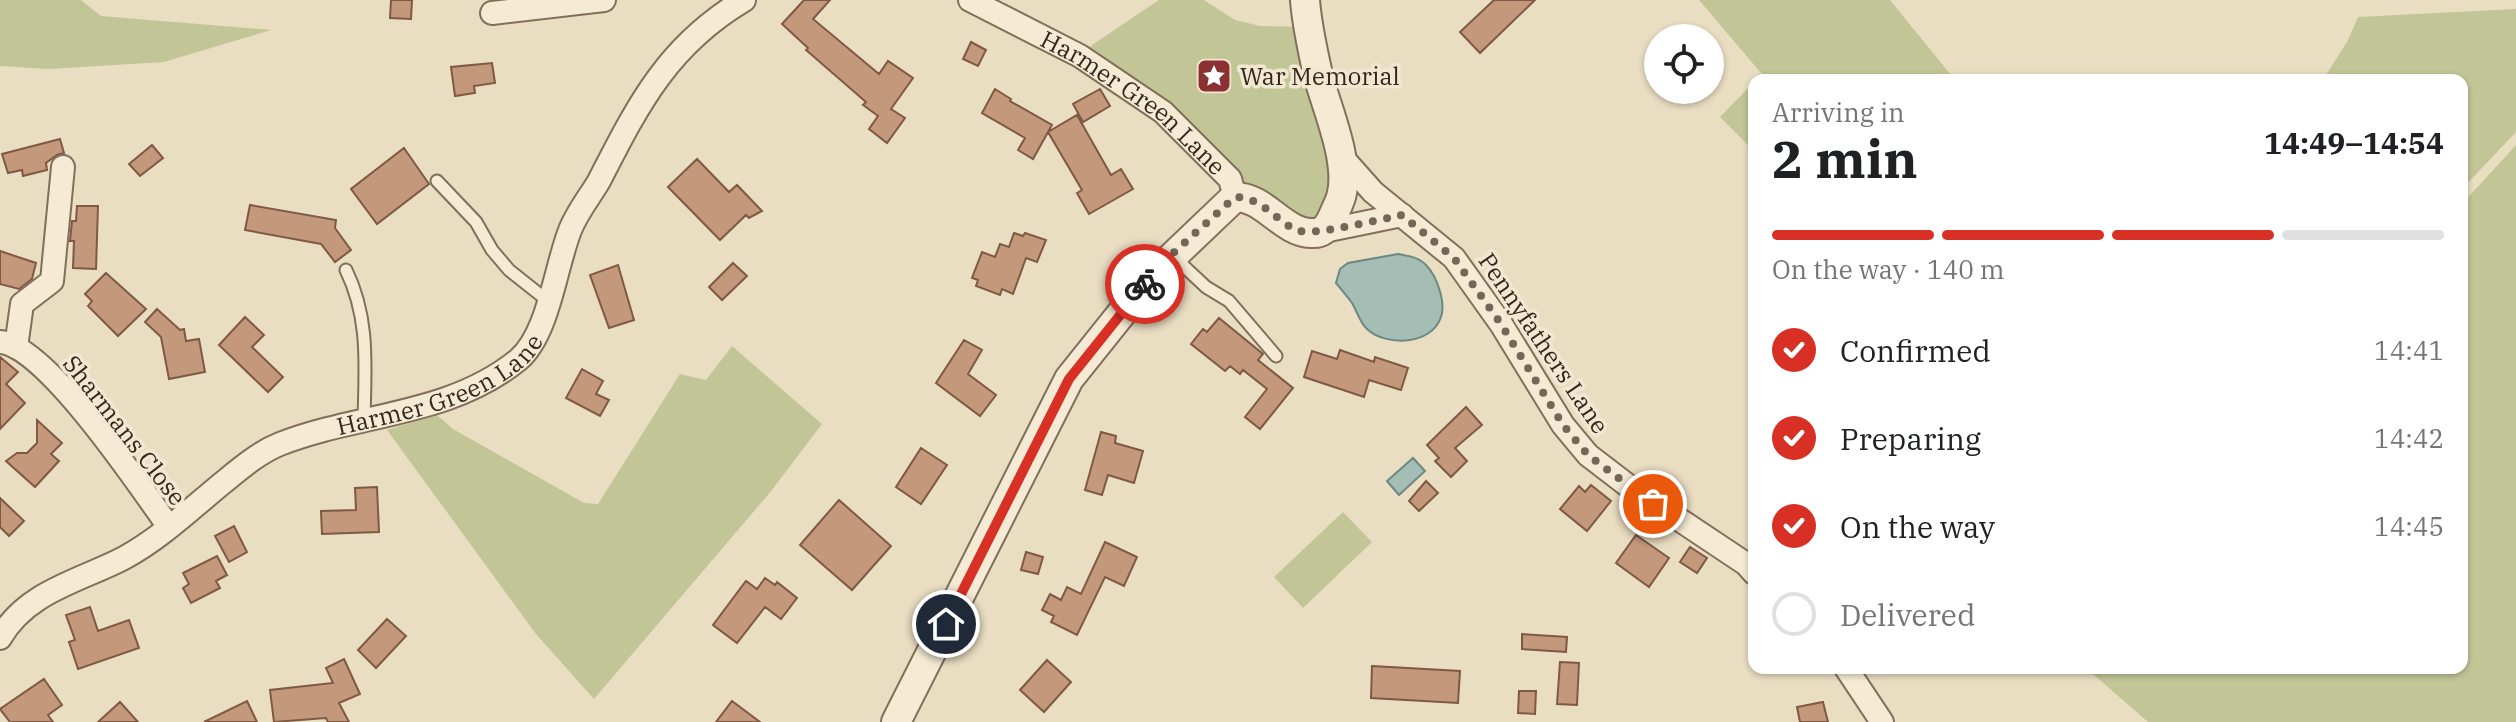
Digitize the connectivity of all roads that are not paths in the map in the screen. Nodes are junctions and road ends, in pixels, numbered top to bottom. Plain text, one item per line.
1 (604, 0) edge
2 (744, 0) edge
3 (970, 0) edge
4 (1305, 0) edge
5 (492, 13) dead end
6 (1341, 156) junction
7 (63, 167) dead end
8 (437, 181) dead end
9 (1235, 197) junction
10 (1402, 215) junction
11 (1324, 231) junction
12 (1171, 255) junction
13 (346, 270) dead end
14 (548, 301) junction
15 (8, 344) edge
16 (1276, 356) dead end
17 (364, 421) junction
18 (169, 527) junction
19 (1748, 568) edge
20 (0, 638) edge
21 (1850, 674) edge
22 (896, 722) edge
23 (1882, 722) edge

1 - 5 street
2 - 14 street, Harmer Green Lane
3 - 9 street, Harmer Green Lane
4 - 6 street
6 - 10 street, Pennyfathers Lane
6 - 11 street
7 - 15 street
8 - 14 lane
9 - 11 street, Harmer Green Lane
9 - 12 street
10 - 11 street
10 - 19 street, Pennyfathers Lane
12 - 16 lane
12 - 22 street
13 - 17 lane
14 - 17 street, Harmer Green Lane
15 - 18 street, Sharmans Close
17 - 18 street, Harmer Green Lane
18 - 20 street, Harmer Green Lane
21 - 23 street

